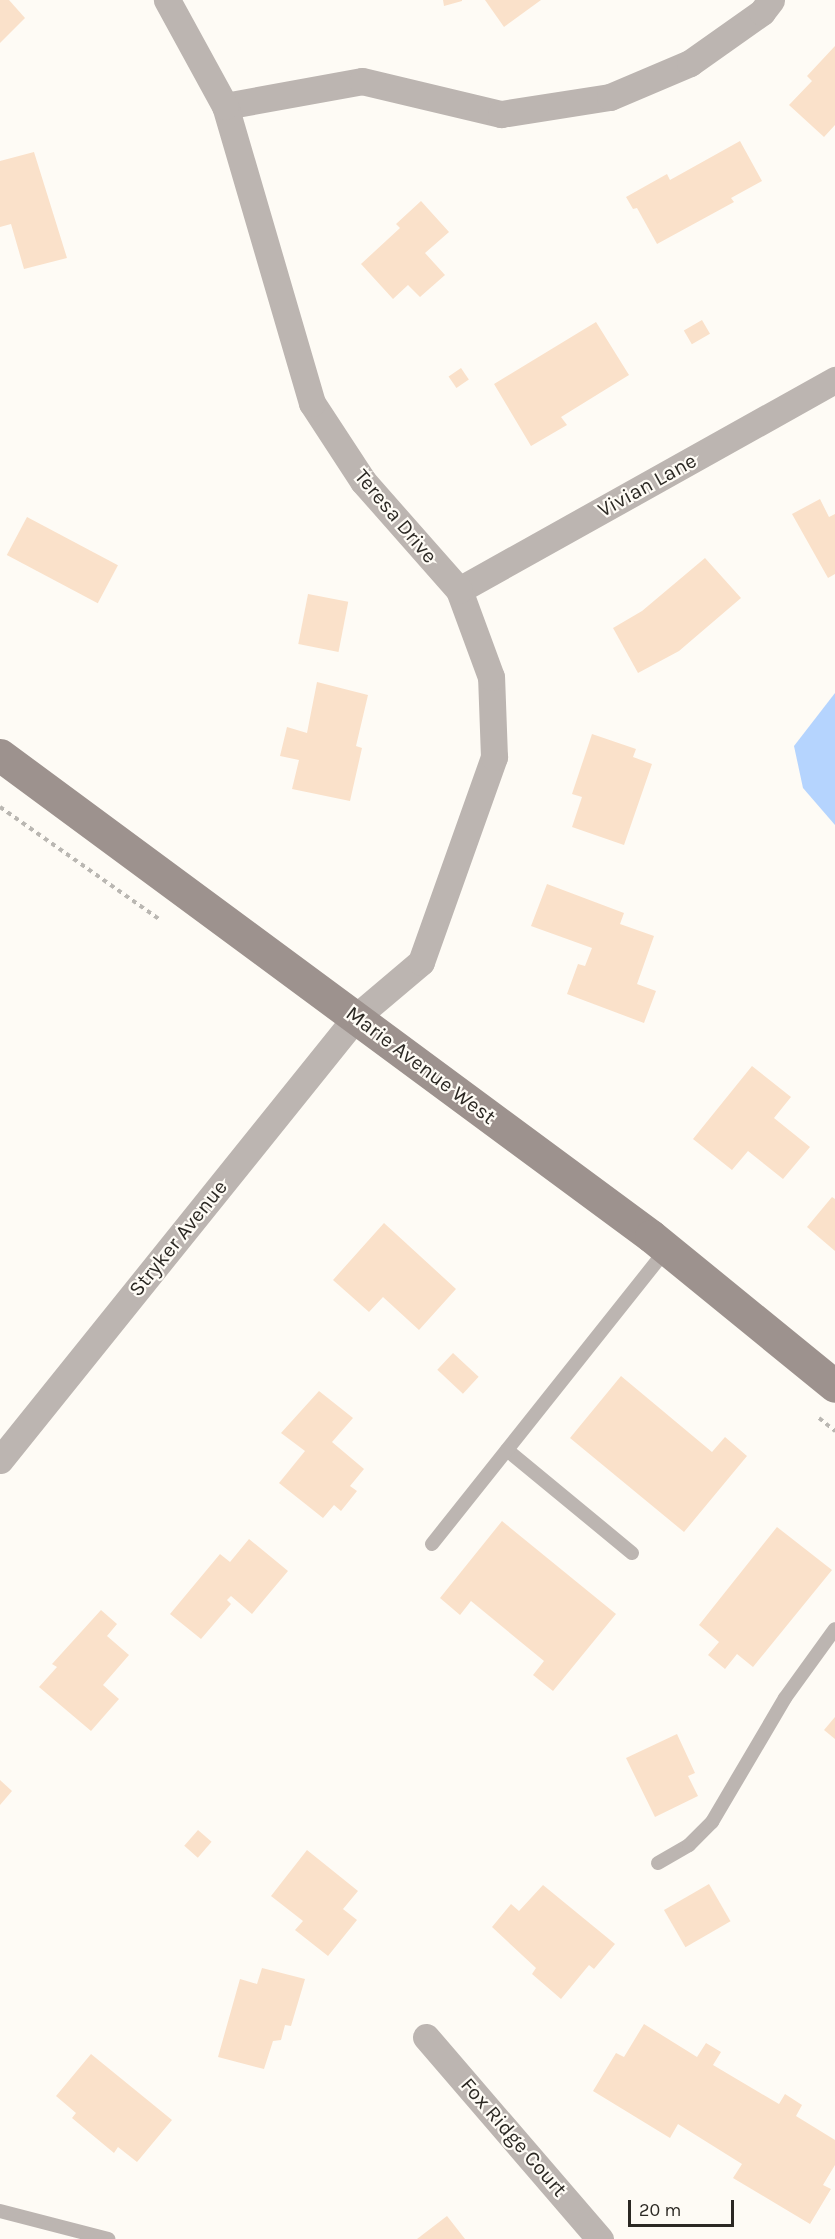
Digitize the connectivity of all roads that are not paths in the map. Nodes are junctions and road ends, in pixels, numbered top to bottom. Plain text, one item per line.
1 (167, 0) edge
2 (771, 0) edge
3 (225, 106) junction
4 (835, 380) edge
5 (459, 590) junction
6 (0, 754) edge
7 (356, 1017) junction
8 (667, 1249) junction
9 (835, 1386) edge
10 (507, 1450) junction
11 (0, 1460) edge
12 (432, 1544) dead end
13 (632, 1553) dead end
14 (835, 1629) edge
15 (658, 1863) dead end
16 (426, 2037) dead end
17 (0, 2211) edge
18 (108, 2239) edge
19 (600, 2239) edge

1 - 3 street, Teresa Drive
2 - 3 street
3 - 5 street, Teresa Drive
4 - 5 street, Vivian Lane
5 - 7 street, Teresa Drive
6 - 7 street, Marie Avenue West
7 - 8 street, Marie Avenue West
7 - 11 street, Stryker Avenue
8 - 9 street, Marie Avenue West
8 - 10 lane
10 - 12 lane
10 - 13 lane
14 - 15 lane
16 - 19 street, Fox Ridge Court
17 - 18 lane

